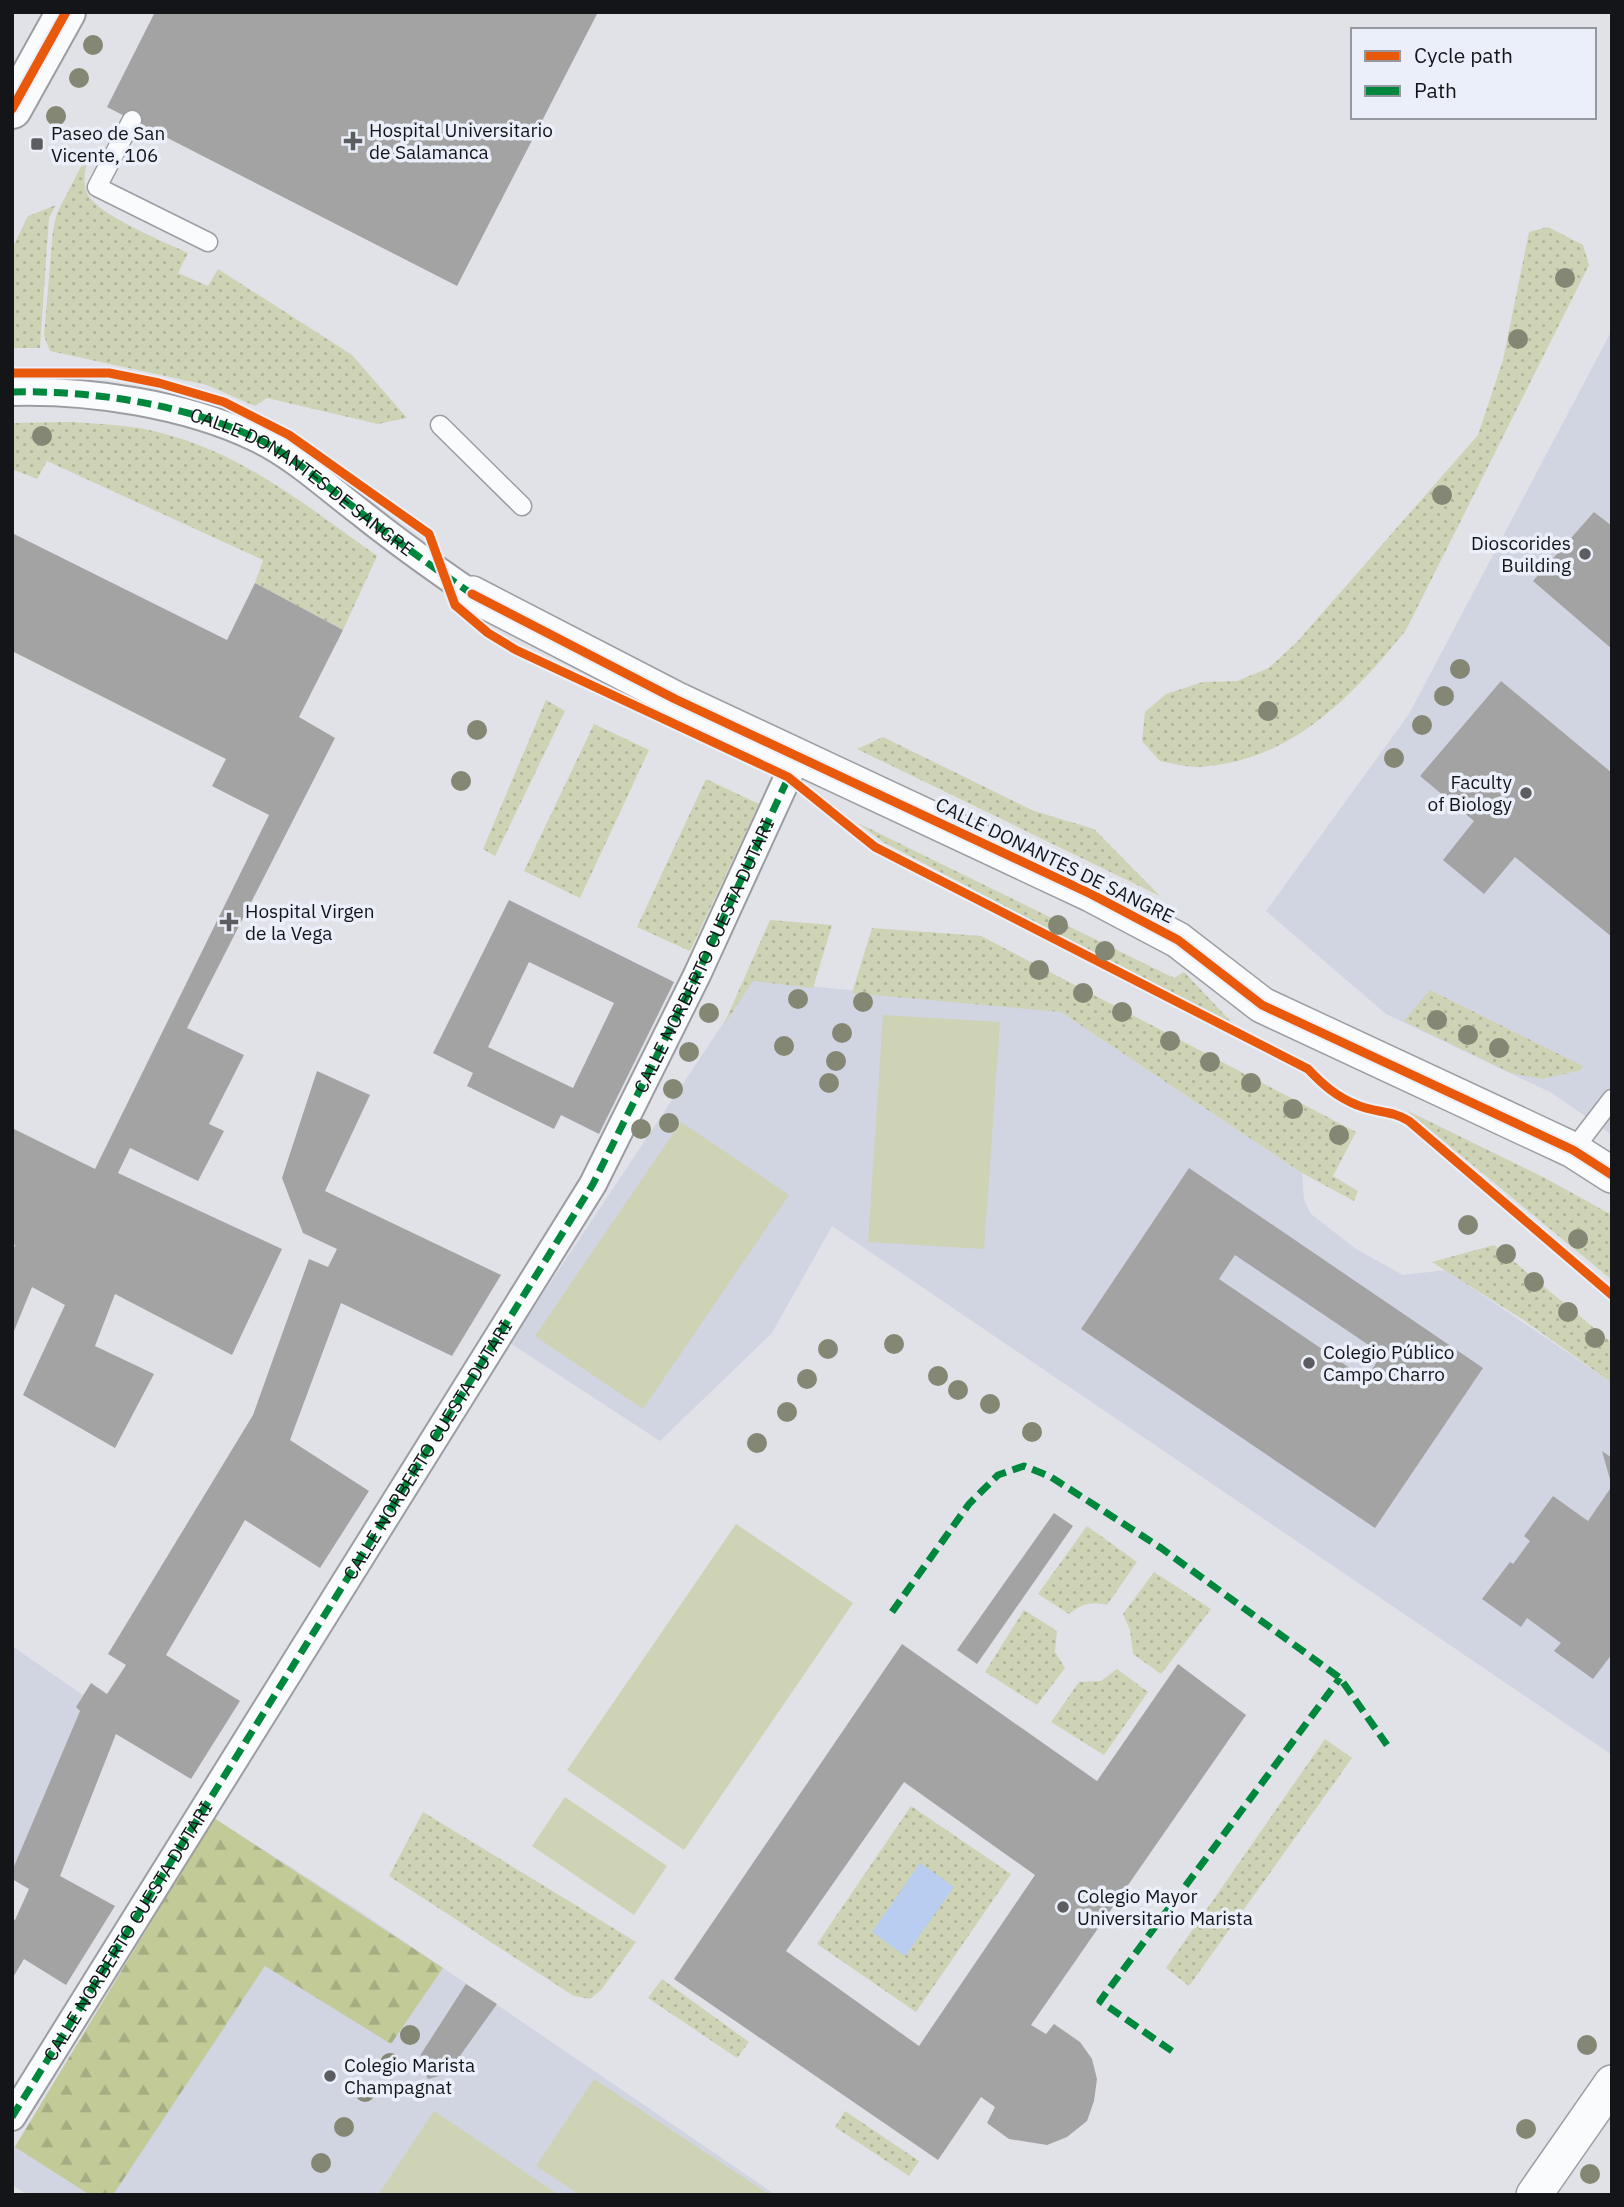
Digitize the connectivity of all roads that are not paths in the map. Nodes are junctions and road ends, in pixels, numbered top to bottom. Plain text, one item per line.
1 (66, 12) edge
2 (12, 108) edge
3 (132, 120) dead end
4 (208, 242) dead end
5 (12, 392) edge
6 (440, 425) dead end
7 (522, 506) dead end
8 (472, 594) joint
9 (797, 757) junction
10 (1612, 1099) edge
11 (1573, 1150) junction
12 (1612, 1175) edge
13 (1612, 2083) edge
14 (12, 2117) edge
15 (1534, 2195) edge

1 - 2 highway
3 - 4 lane
5 - 8 street, CALLE DONANTES DE SANGRE
6 - 7 lane
8 - 9 street, CALLE DONANTES DE SANGRE
9 - 11 street, CALLE DONANTES DE SANGRE
9 - 14 street, CALLE NORBERTO CUESTA DUTARI
10 - 11 lane
11 - 12 street, CALLE DONANTES DE SANGRE
13 - 15 street

